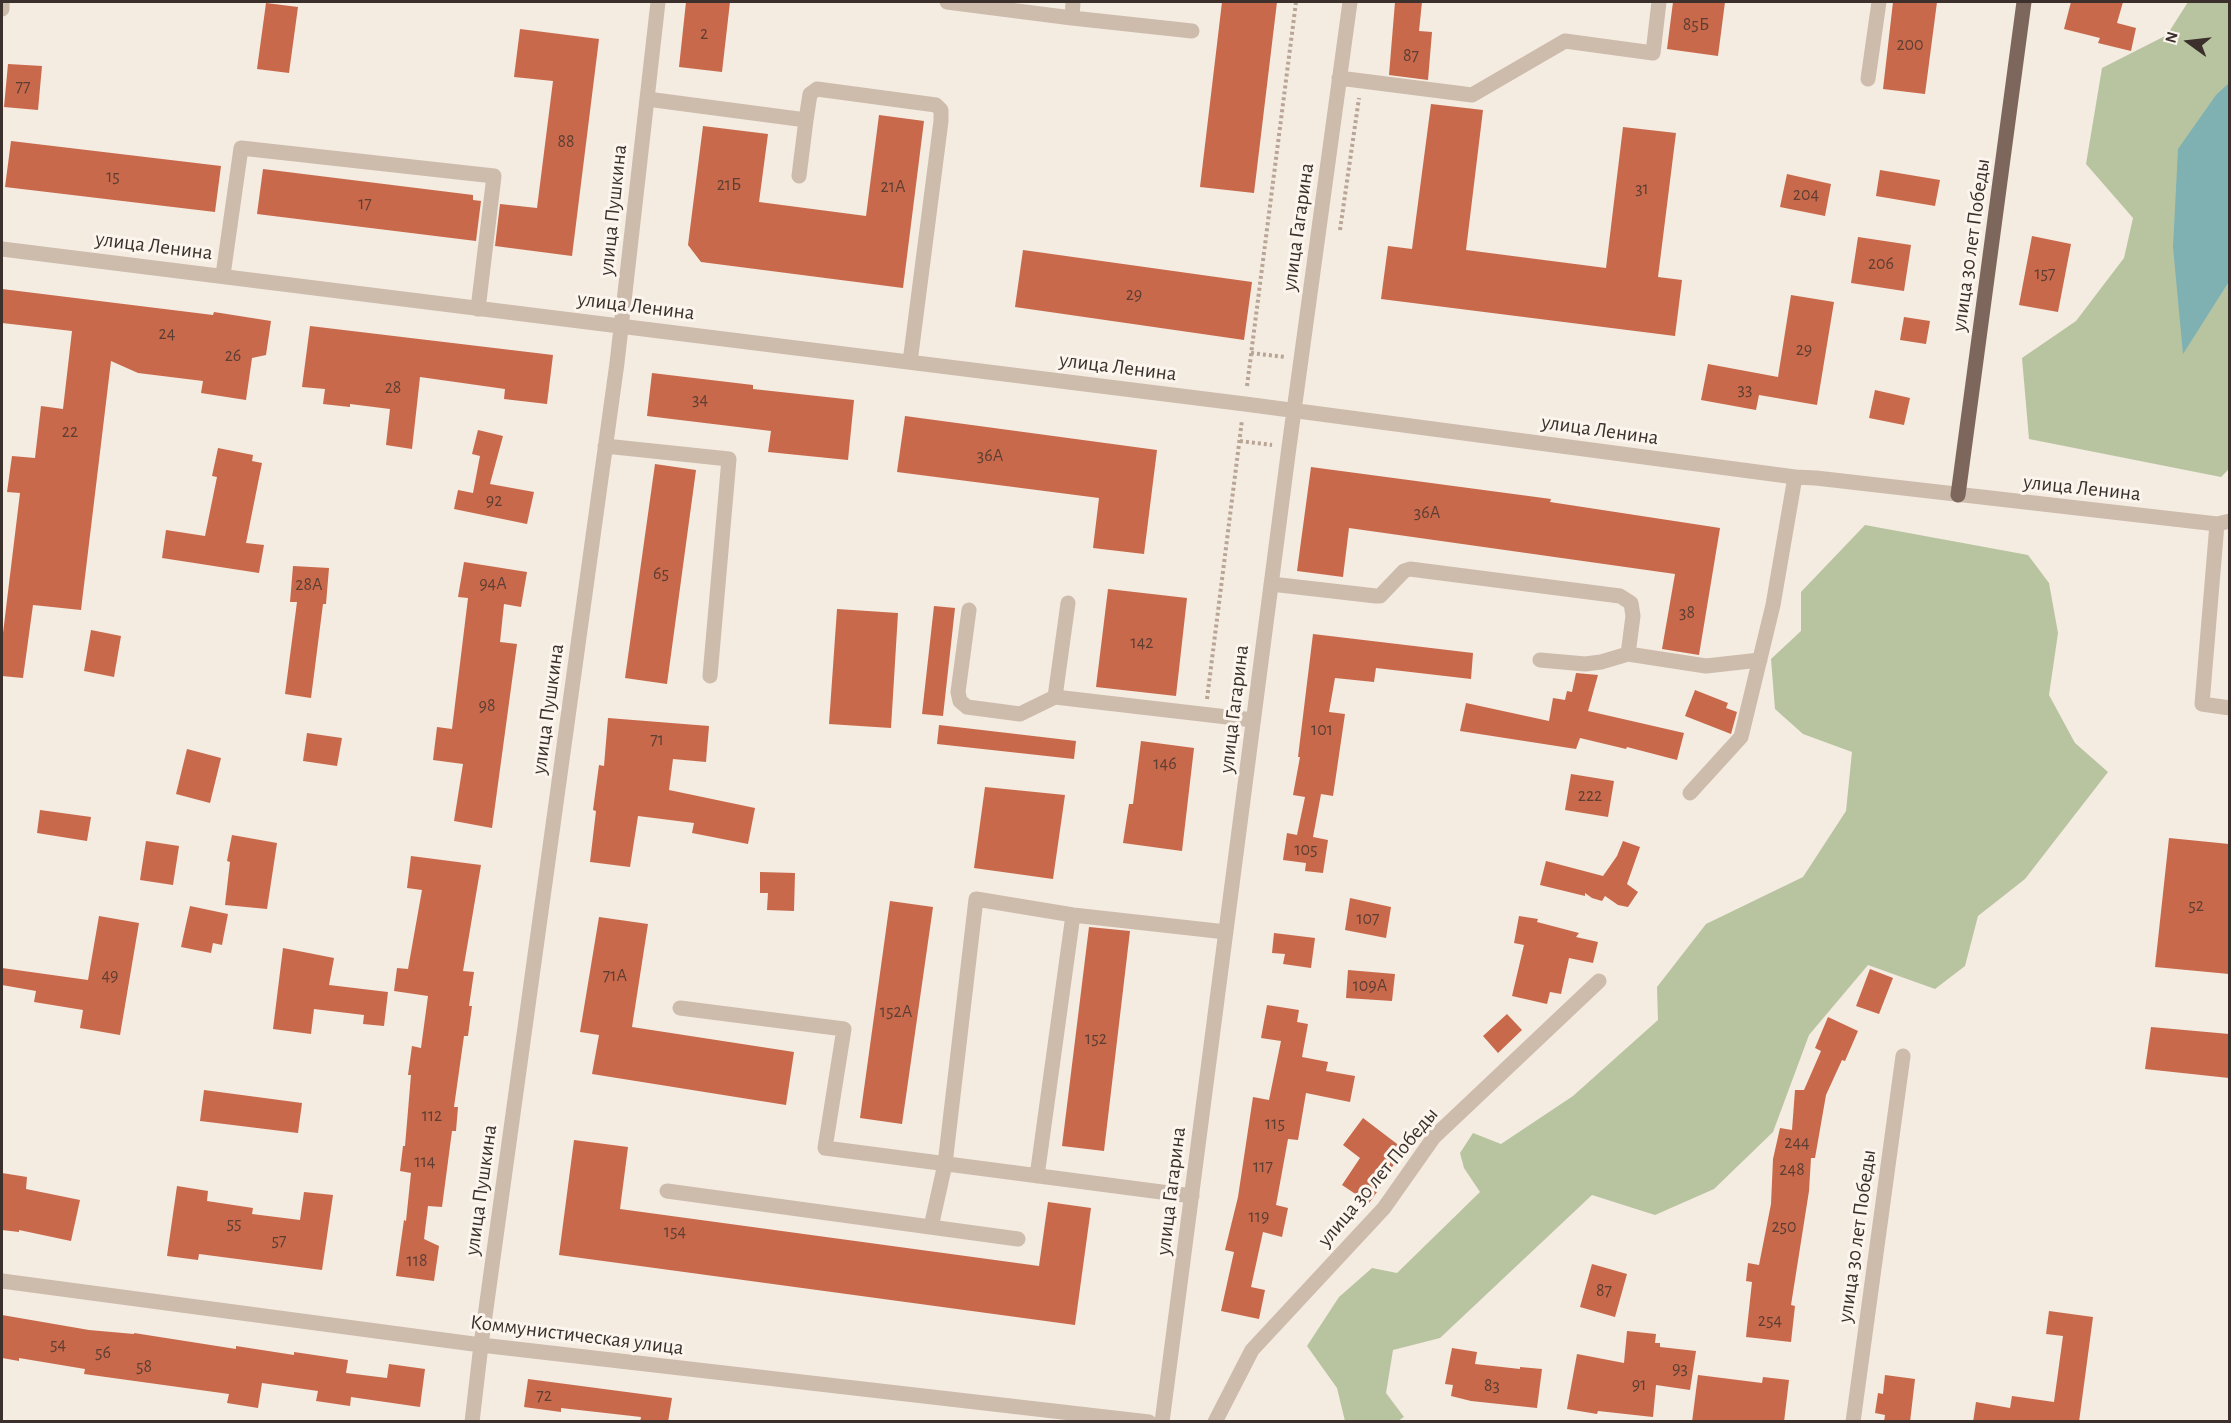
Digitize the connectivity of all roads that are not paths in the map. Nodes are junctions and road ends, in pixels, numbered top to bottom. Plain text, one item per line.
1 (2, 2) edge
2 (658, 2) edge
3 (947, 2) edge
4 (1073, 2) edge
5 (1350, 2) edge
6 (1659, 2) edge
7 (1879, 2) edge
8 (2024, 2) edge
9 (2, 9) edge
10 (1072, 18) junction
11 (1192, 31) dead end
12 (1339, 78) junction
13 (1868, 79) dead end
14 (647, 99) junction
15 (806, 120) junction
16 (799, 176) dead end
17 (2, 249) edge
18 (223, 275) junction
19 (478, 309) junction
20 (621, 325) junction
21 (910, 362) junction
22 (1294, 410) junction
23 (605, 446) junction
24 (1795, 477) junction
25 (1958, 495) junction
26 (2223, 523) edge
27 (1271, 584) junction
28 (1068, 603) dead end
29 (969, 610) dead end
30 (1628, 654) junction
31 (1540, 660) dead end
32 (1760, 660) junction
33 (710, 676) dead end
34 (1055, 697) junction
35 (2229, 708) edge
36 (1253, 720) junction
37 (1690, 793) dead end
38 (1072, 915) junction
39 (1226, 932) junction
40 (1599, 981) dead end
41 (680, 1008) dead end
42 (1903, 1056) dead end
43 (945, 1164) junction
44 (1037, 1176) junction
45 (667, 1191) dead end
46 (1192, 1196) junction
47 (931, 1227) junction
48 (1018, 1239) dead end
49 (2, 1281) edge
50 (481, 1345) junction
51 (472, 1422) edge
52 (1149, 1422) edge
53 (1162, 1422) edge
54 (1215, 1422) edge
55 (1853, 1422) edge

1 - 9 street
2 - 14 street, улица Пушкина
3 - 10 street
4 - 10 street
5 - 12 street, улица Гагарина
6 - 12 street
7 - 13 street
8 - 25 main road, улица 30 лет Победы
10 - 11 street
12 - 22 street, улица Гагарина
14 - 15 street
14 - 20 street, улица Пушкина
15 - 16 street
15 - 21 street
17 - 18 street, улица Ленина
18 - 19 street, улица Ленина
18 - 19 street
19 - 20 street, улица Ленина
20 - 21 street, улица Ленина
20 - 23 street, улица Пушкина
21 - 22 street, улица Ленина
22 - 24 street, улица Ленина
22 - 27 street, улица Гагарина
23 - 33 street
23 - 50 street, улица Пушкина
24 - 25 street, улица Ленина
24 - 32 street
25 - 26 street, улица Ленина
26 - 35 street
27 - 30 street
27 - 36 street, улица Гагарина
28 - 34 street
29 - 34 street
30 - 31 street
30 - 32 street
32 - 37 street
34 - 36 street
36 - 39 street, улица Гагарина
38 - 39 street
38 - 43 street
38 - 44 street
39 - 46 street, улица Гагарина
40 - 54 street, улица 30 лет Победы
41 - 43 street
42 - 55 street, улица 30 лет Победы
43 - 44 street
43 - 47 street
44 - 46 street
45 - 47 street
46 - 53 street, улица Гагарина
47 - 48 street
49 - 50 street, Коммунистическая улица
50 - 51 street, улица Пушкина
50 - 52 street, Коммунистическая улица

